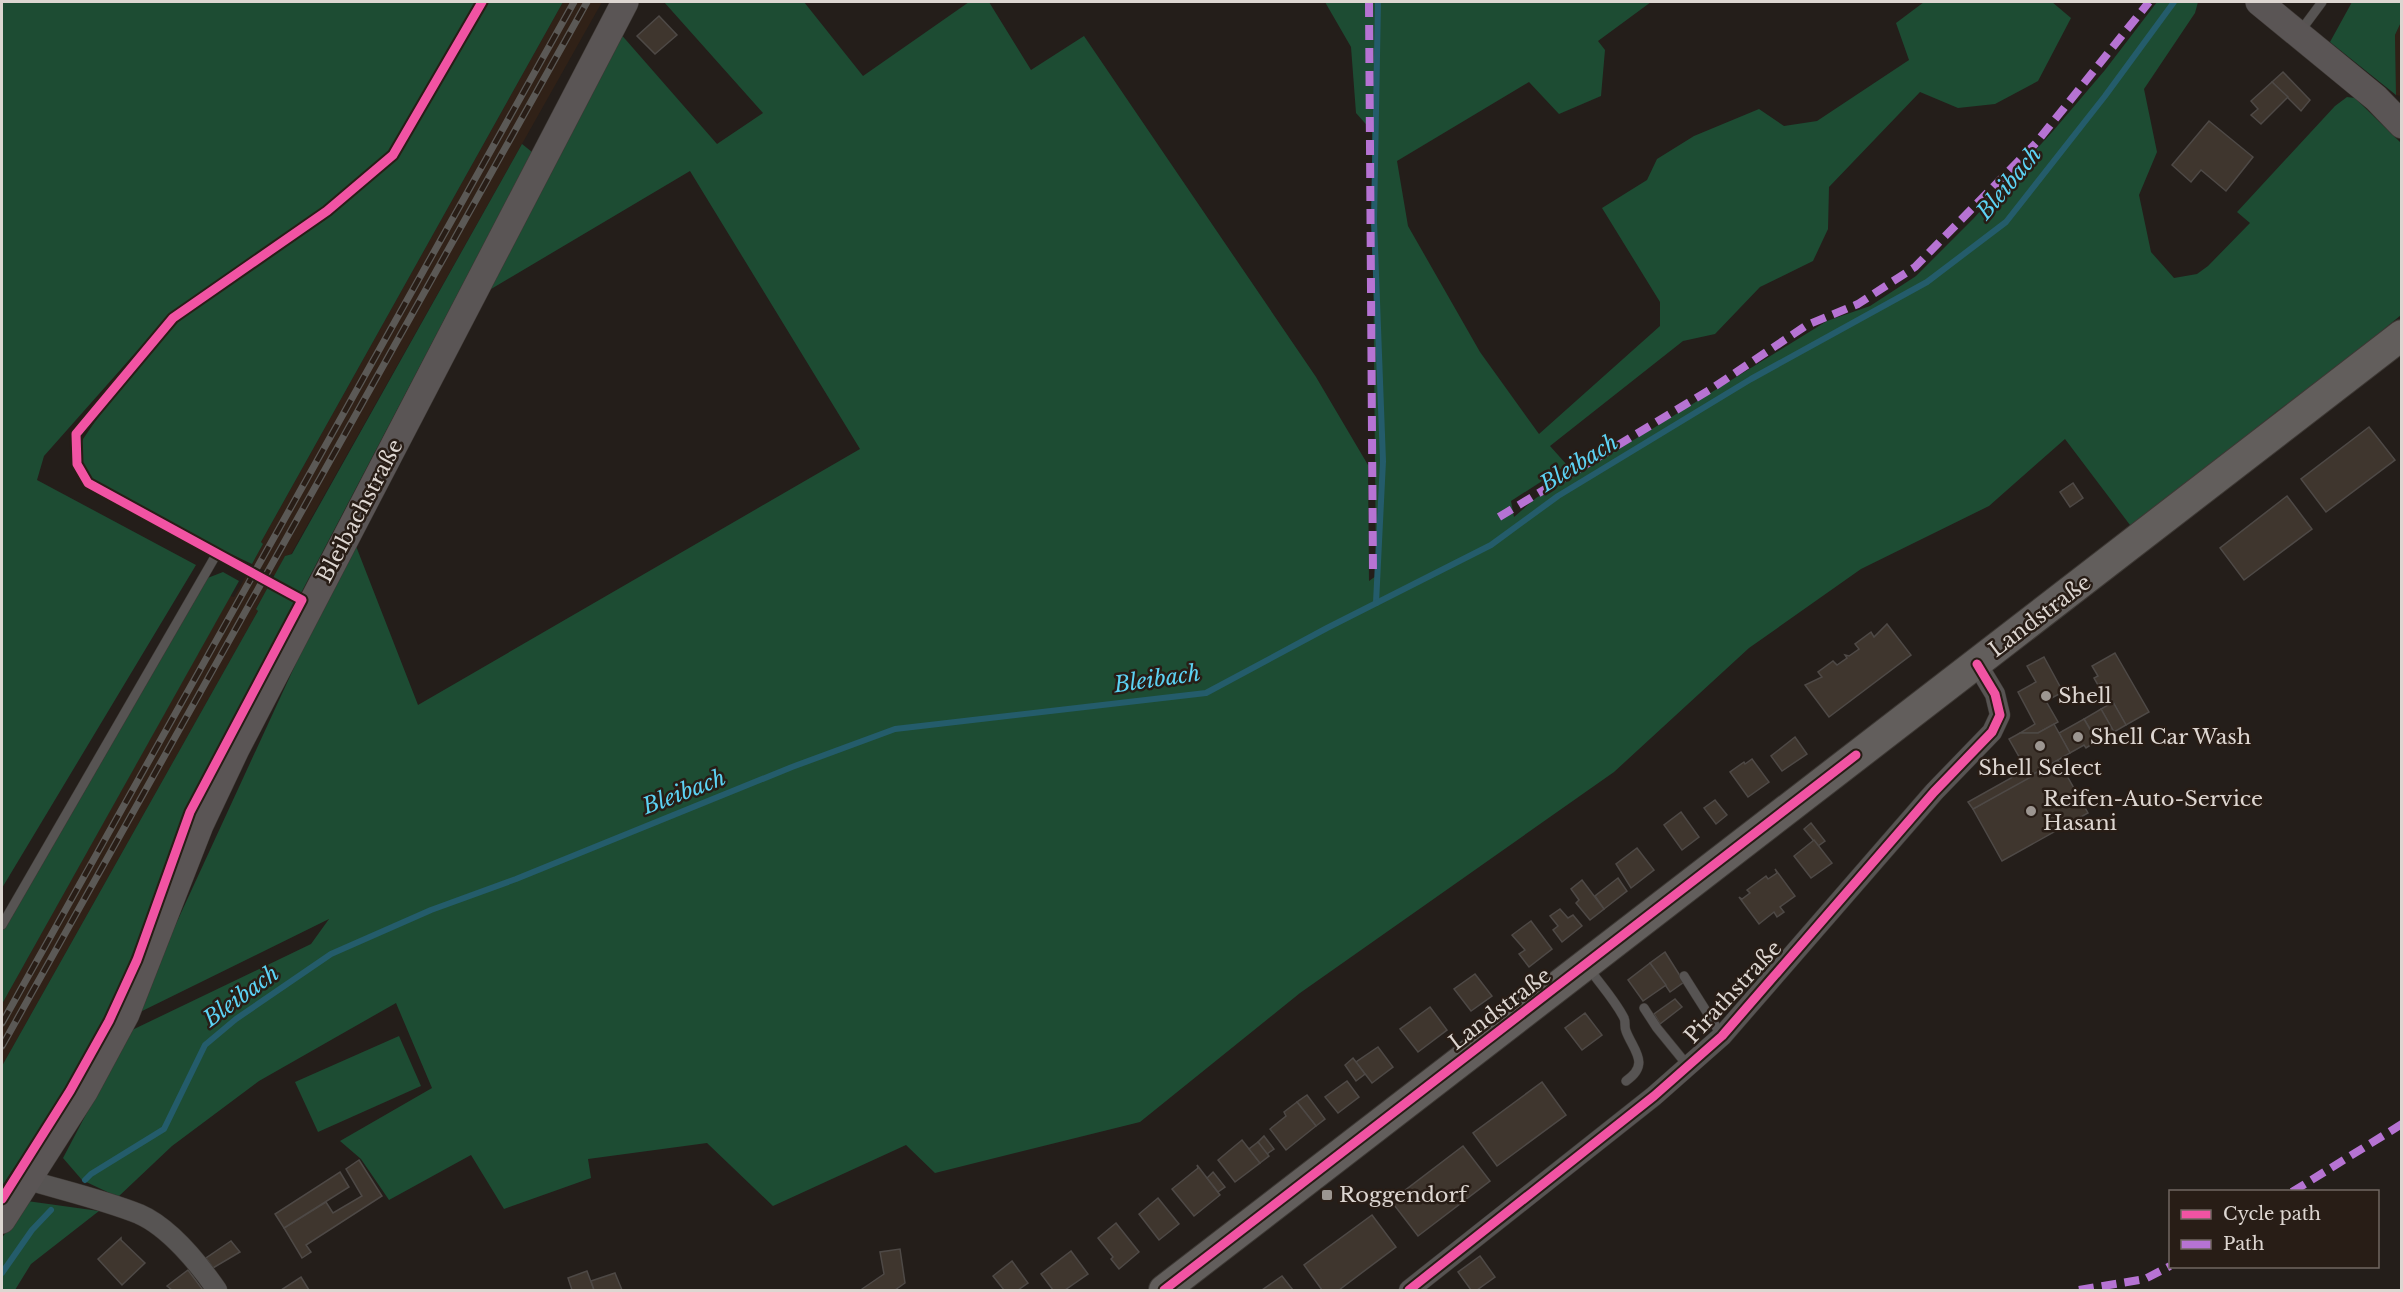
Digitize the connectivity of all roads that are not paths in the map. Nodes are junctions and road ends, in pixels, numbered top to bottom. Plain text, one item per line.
1 (625, 2) edge
2 (2259, 2) edge
3 (2322, 2) edge
4 (2297, 35) junction
5 (2402, 125) edge
6 (2402, 335) edge
7 (77, 464) dead end
8 (216, 555) junction
9 (248, 571) dead end
10 (270, 583) dead end
11 (311, 605) junction
12 (1977, 664) junction
13 (2, 925) edge
14 (1586, 965) junction
15 (1684, 976) dead end
16 (1644, 1008) dead end
17 (1722, 1036) junction
18 (1688, 1066) junction
19 (1626, 1081) dead end
20 (28, 1180) junction
21 (2, 1220) edge
22 (217, 1290) edge
23 (1164, 1290) edge
24 (1409, 1290) edge

1 - 11 main road, Bleibachstraße
2 - 4 main road
3 - 4 lane
4 - 5 main road
6 - 12 main road, Landstraße
7 - 8 lane
8 - 9 lane
8 - 13 lane
10 - 11 lane
11 - 20 main road, Bleibachstraße
12 - 14 main road, Landstraße
12 - 17 street, Pirathstraße
14 - 19 lane
14 - 23 main road, Landstraße
15 - 17 lane
16 - 18 lane
17 - 18 street, Pirathstraße
18 - 24 street, Pirathstraße
20 - 21 main road, Bleibachstraße
20 - 22 street

